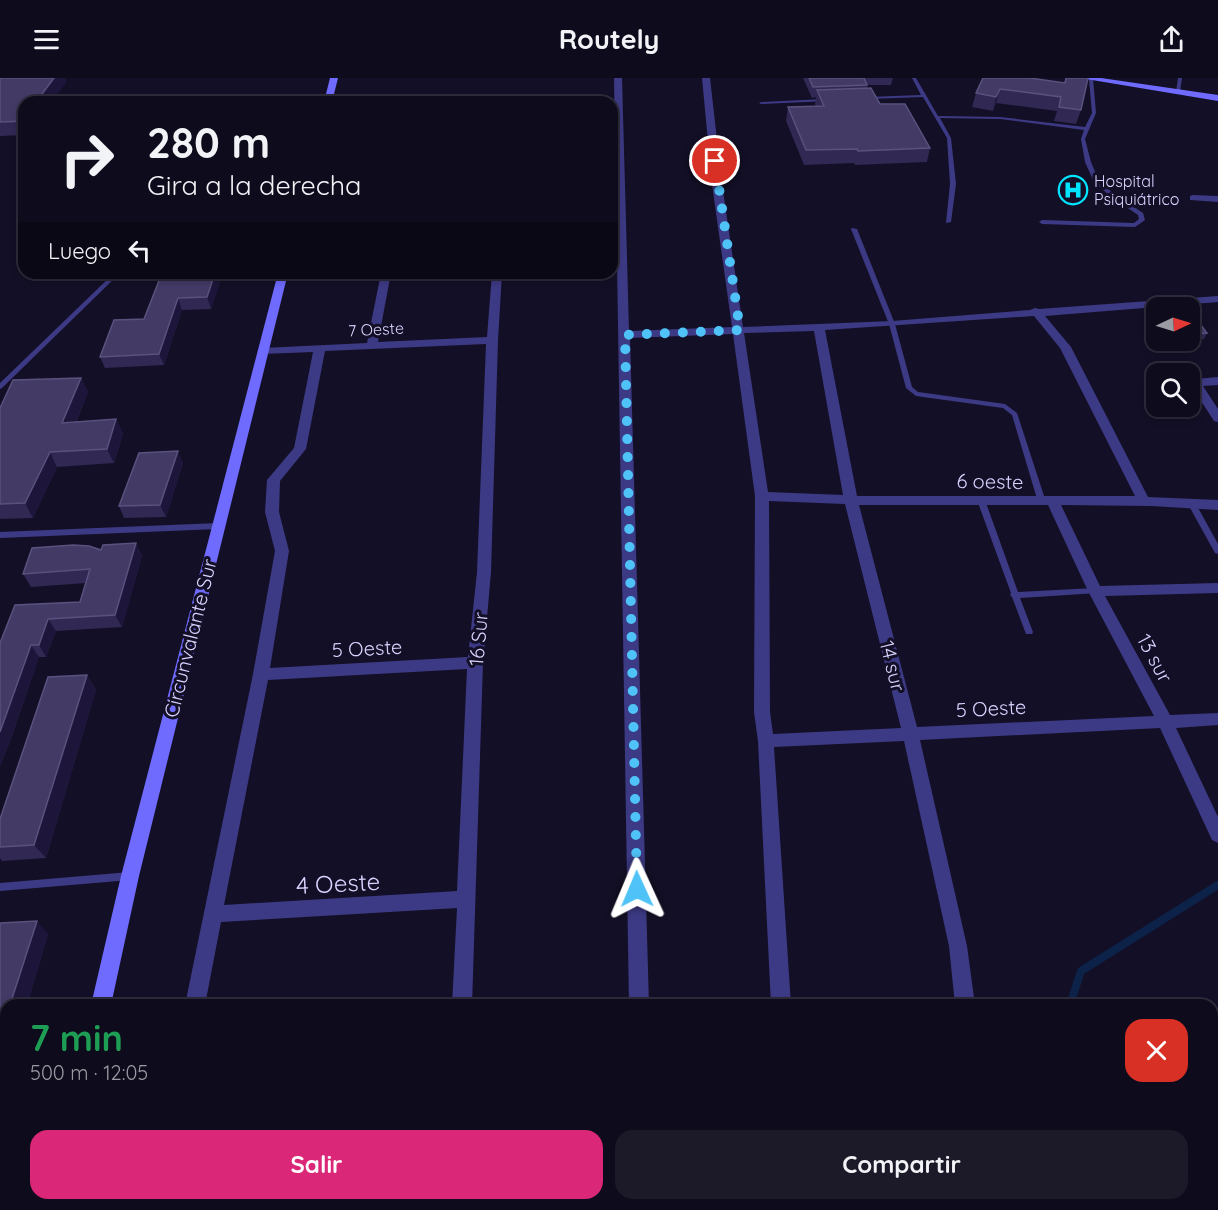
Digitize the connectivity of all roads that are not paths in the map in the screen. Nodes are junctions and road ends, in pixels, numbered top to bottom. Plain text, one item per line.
1 (334, 78) edge
2 (618, 78) edge
3 (706, 78) edge
4 (914, 78) edge
5 (1180, 78) edge
6 (1088, 79) edge
7 (1178, 92) junction
8 (330, 96) edge
9 (924, 96) junction
10 (866, 98) edge
11 (1218, 98) edge
12 (831, 100) edge
13 (761, 103) dead end
14 (936, 117) junction
15 (1086, 129) junction
16 (1193, 198) dead end
17 (1218, 199) edge
18 (948, 222) dead end
19 (1042, 222) dead end
20 (854, 229) dead end
21 (111, 279) edge
22 (281, 279) edge
23 (385, 279) edge
24 (497, 279) edge
25 (1218, 299) edge
26 (1035, 311) junction
27 (892, 324) junction
28 (819, 328) junction
29 (740, 330) junction
30 (625, 335) junction
31 (492, 340) junction
32 (372, 345) junction
33 (320, 348) junction
34 (262, 351) junction
35 (1218, 381) edge
36 (0, 387) edge
37 (1218, 418) edge
38 (762, 496) junction
39 (850, 500) junction
40 (981, 500) junction
41 (1144, 501) junction
42 (1048, 502) junction
43 (1218, 505) edge
44 (1192, 506) junction
45 (218, 526) junction
46 (1, 537) edge
47 (1218, 550) edge
48 (1218, 588) edge
49 (1095, 591) junction
50 (1014, 595) junction
51 (1029, 632) dead end
52 (475, 663) junction
53 (261, 674) junction
54 (1218, 719) edge
55 (1165, 721) junction
56 (910, 732) junction
57 (766, 741) junction
58 (1218, 835) edge
59 (130, 876) junction
60 (0, 887) edge
61 (466, 899) junction
62 (213, 914) junction
63 (102, 999) edge
64 (196, 999) edge
65 (462, 999) edge
66 (639, 999) edge
67 (781, 999) edge
68 (964, 999) edge

1 - 8 main road
2 - 30 street
3 - 29 street
4 - 9 lane
5 - 7 lane
6 - 7 main road
6 - 15 lane
7 - 11 main road
9 - 10 lane
9 - 14 lane
12 - 13 lane
14 - 15 lane
14 - 18 lane
15 - 19 lane
16 - 17 street
20 - 27 lane
21 - 36 lane
22 - 34 main road, Circunvalante Sur
23 - 32 street
24 - 31 street, 16 Sur
25 - 26 street
26 - 27 street
26 - 41 street
27 - 28 street
27 - 42 lane
28 - 29 street
28 - 39 street, 14 sur
29 - 30 street
29 - 38 street
30 - 66 street
31 - 32 street, 7 Oeste
31 - 52 street, 16 Sur
32 - 33 street, 7 Oeste
33 - 34 street, 7 Oeste
33 - 53 street
34 - 45 main road, Circunvalante Sur
35 - 37 street
38 - 39 street, 6 oeste
38 - 57 street
39 - 40 street, 6 oeste
39 - 56 street, 14 sur
40 - 42 street, 6 oeste
40 - 50 lane
41 - 42 street, 6 oeste
41 - 44 street, 6 oeste
42 - 49 street, 13 sur
43 - 44 street, 6 oeste
44 - 47 lane
45 - 46 lane
45 - 59 main road, Circunvalante Sur
48 - 49 street
49 - 50 lane
49 - 55 street, 13 sur
50 - 51 lane
52 - 53 street, 5 Oeste
52 - 61 street, 16 Sur
53 - 62 street
54 - 55 street, 5 Oeste
55 - 56 street, 5 Oeste
55 - 58 street, 13 sur
56 - 57 street, 5 Oeste
56 - 68 street, 14 sur
57 - 67 street
59 - 60 lane
59 - 63 main road, Circunvalante Sur
61 - 62 street, 4 Oeste
61 - 65 street, 16 Sur
62 - 64 street

